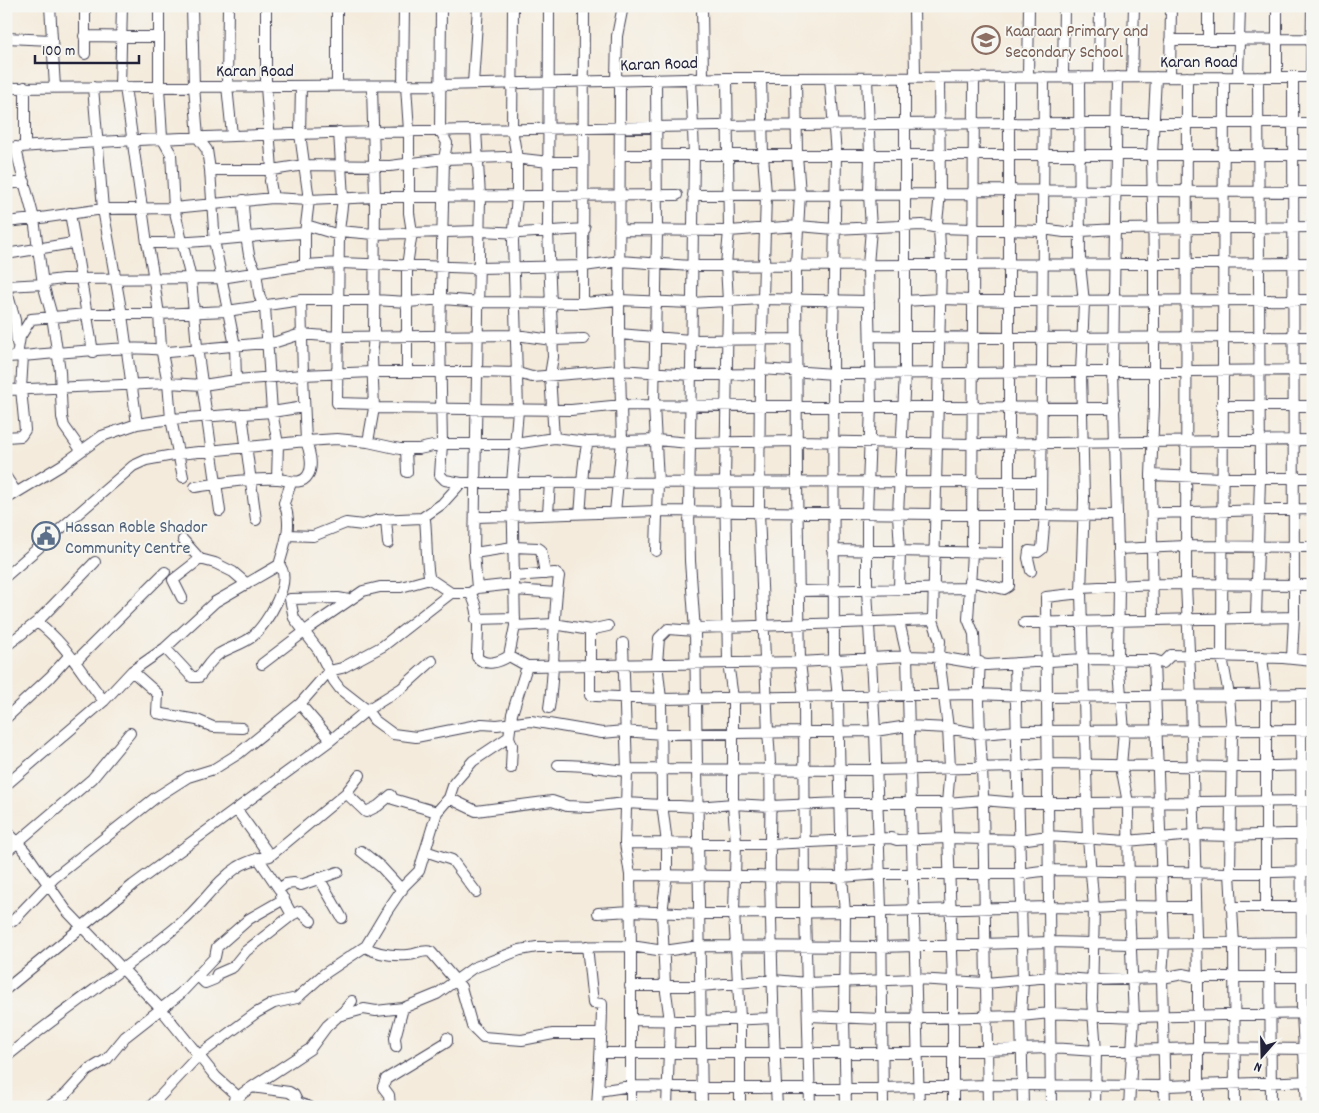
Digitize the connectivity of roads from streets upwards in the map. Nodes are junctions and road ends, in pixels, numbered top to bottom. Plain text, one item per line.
1 (50, 6) edge
2 (84, 6) edge
3 (122, 6) edge
4 (159, 6) edge
5 (192, 6) edge
6 (228, 6) edge
7 (266, 6) edge
8 (337, 6) edge
9 (404, 6) edge
10 (441, 6) edge
11 (478, 6) edge
12 (512, 6) edge
13 (549, 6) edge
14 (584, 6) edge
15 (623, 6) edge
16 (702, 6) edge
17 (914, 6) edge
18 (1029, 6) edge
19 (1064, 6) edge
20 (1100, 6) edge
21 (1134, 6) edge
22 (1171, 6) edge
23 (1208, 6) edge
24 (1240, 6) edge
25 (1277, 6) edge
26 (1312, 6) edge
27 (84, 36) junction
28 (121, 36) junction
29 (159, 37) junction
30 (6, 38) edge
31 (1277, 39) junction
32 (1312, 39) edge
33 (52, 40) junction
34 (1170, 40) junction
35 (1208, 40) junction
36 (1239, 40) junction
37 (85, 54) dead end
38 (974, 77) junction
39 (1009, 77) junction
40 (1028, 77) junction
41 (1044, 77) junction
42 (1063, 77) junction
43 (1079, 77) junction
44 (1099, 77) junction
45 (1117, 77) junction
46 (1132, 77) junction
47 (1156, 77) junction
48 (1170, 77) junction
49 (1187, 77) junction
50 (1224, 77) junction
51 (1238, 77) junction
52 (1258, 77) junction
53 (1276, 77) junction
54 (1293, 77) junction
55 (1312, 77) edge
56 (691, 78) junction
57 (703, 78) junction
58 (727, 78) junction
59 (761, 78) junction
60 (796, 78) junction
61 (830, 78) junction
62 (867, 78) junction
63 (910, 78) junction
64 (939, 78) junction
65 (656, 79) junction
66 (618, 80) junction
67 (584, 81) junction
68 (548, 82) junction
69 (511, 83) junction
70 (473, 84) junction
71 (440, 85) junction
72 (194, 86) junction
73 (227, 86) junction
74 (266, 86) junction
75 (301, 86) junction
76 (337, 86) junction
77 (372, 86) junction
78 (404, 86) junction
79 (55, 87) junction
80 (93, 87) junction
81 (123, 87) junction
82 (159, 87) junction
83 (6, 88) edge
84 (25, 88) junction
85 (1044, 121) junction
86 (973, 122) junction
87 (1009, 122) junction
88 (1080, 122) junction
89 (1117, 122) junction
90 (1154, 122) junction
91 (1187, 122) junction
92 (834, 123) junction
93 (870, 123) junction
94 (904, 123) junction
95 (939, 123) junction
96 (1223, 123) junction
97 (1259, 123) junction
98 (1293, 123) junction
99 (1313, 123) edge
100 (797, 125) junction
101 (692, 126) junction
102 (727, 126) junction
103 (763, 126) junction
104 (620, 127) junction
105 (656, 127) junction
106 (550, 128) junction
107 (585, 128) junction
108 (512, 129) junction
109 (440, 130) junction
110 (476, 130) junction
111 (409, 131) junction
112 (339, 132) junction
113 (374, 132) junction
114 (268, 134) junction
115 (300, 134) junction
116 (232, 135) junction
117 (162, 138) junction
118 (198, 138) junction
119 (133, 139) junction
120 (96, 140) junction
121 (16, 147) edge
122 (620, 155) junction
123 (657, 155) junction
124 (694, 155) junction
125 (728, 155) junction
126 (762, 155) junction
127 (797, 155) junction
128 (836, 155) junction
129 (870, 155) junction
130 (904, 155) junction
131 (940, 155) junction
132 (973, 155) junction
133 (1009, 155) junction
134 (1044, 155) junction
135 (1080, 155) junction
136 (1117, 155) junction
137 (1152, 155) junction
138 (1186, 155) junction
139 (1223, 155) junction
140 (1259, 155) junction
141 (1293, 155) junction
142 (1313, 155) edge
143 (477, 158) junction
144 (516, 158) junction
145 (444, 159) junction
146 (549, 162) junction
147 (584, 162) junction
148 (373, 164) junction
149 (409, 164) junction
150 (304, 165) junction
151 (341, 167) junction
152 (210, 170) junction
153 (272, 170) junction
154 (25, 182) junction
155 (6, 184) edge
156 (1009, 190) junction
157 (1043, 191) junction
158 (1080, 191) junction
159 (1153, 191) junction
160 (1187, 191) junction
161 (973, 192) junction
162 (1116, 192) junction
163 (1223, 192) junction
164 (1259, 192) junction
165 (1293, 192) junction
166 (1313, 192) edge
167 (727, 194) junction
168 (766, 194) junction
169 (800, 194) junction
170 (835, 194) junction
171 (869, 194) junction
172 (905, 194) junction
173 (940, 194) junction
174 (620, 195) junction
175 (656, 195) junction
176 (677, 195) dead end
177 (693, 195) junction
178 (444, 196) junction
179 (480, 196) junction
180 (517, 196) junction
181 (549, 196) junction
182 (585, 196) junction
183 (375, 197) junction
184 (410, 197) junction
185 (273, 198) junction
186 (343, 198) junction
187 (243, 200) junction
188 (309, 200) junction
189 (211, 204) junction
190 (143, 207) junction
191 (174, 208) junction
192 (103, 209) junction
193 (70, 212) junction
194 (34, 219) junction
195 (6, 222) edge
196 (798, 226) junction
197 (905, 226) junction
198 (1293, 227) junction
199 (1313, 227) edge
200 (871, 228) junction
201 (939, 228) junction
202 (973, 228) junction
203 (1223, 228) junction
204 (1259, 228) junction
205 (305, 229) junction
206 (585, 229) junction
207 (766, 229) junction
208 (834, 229) junction
209 (1043, 229) junction
210 (1116, 229) junction
211 (1153, 229) junction
212 (1188, 229) junction
213 (618, 230) junction
214 (692, 230) junction
215 (1009, 230) junction
216 (1081, 230) junction
217 (442, 231) junction
218 (480, 231) junction
219 (548, 231) junction
220 (658, 231) junction
221 (729, 231) junction
222 (412, 232) junction
223 (515, 232) junction
224 (339, 233) junction
225 (374, 234) junction
226 (248, 237) junction
227 (215, 240) junction
228 (74, 243) junction
229 (147, 243) junction
230 (182, 244) junction
231 (39, 248) junction
232 (6, 254) edge
233 (620, 261) junction
234 (657, 263) junction
235 (1115, 263) junction
236 (1187, 263) junction
237 (1222, 263) junction
238 (1313, 263) edge
239 (339, 264) junction
240 (1080, 264) junction
241 (1154, 264) junction
242 (1259, 264) junction
243 (1293, 264) junction
244 (305, 265) junction
245 (726, 265) junction
246 (763, 265) junction
247 (868, 265) junction
248 (941, 265) junction
249 (1009, 265) junction
250 (1043, 265) junction
251 (374, 266) junction
252 (407, 266) junction
253 (584, 266) junction
254 (691, 266) junction
255 (796, 266) junction
256 (834, 266) junction
257 (905, 266) junction
258 (973, 266) junction
259 (443, 267) junction
260 (514, 267) junction
261 (549, 267) junction
262 (478, 268) junction
263 (256, 273) junction
264 (152, 277) junction
265 (115, 278) junction
266 (221, 278) junction
267 (192, 279) junction
268 (80, 280) junction
269 (43, 284) junction
270 (6, 287) edge
271 (442, 299) junction
272 (762, 299) junction
273 (834, 299) junction
274 (940, 299) junction
275 (301, 300) junction
276 (374, 300) junction
277 (619, 300) junction
278 (973, 300) junction
279 (1153, 300) junction
280 (1313, 300) edge
281 (338, 301) junction
282 (515, 301) junction
283 (797, 301) junction
284 (869, 301) junction
285 (904, 301) junction
286 (1009, 301) junction
287 (1042, 301) junction
288 (1084, 301) junction
289 (1114, 301) junction
290 (1188, 301) junction
291 (1222, 301) junction
292 (1259, 301) junction
293 (1294, 301) junction
294 (408, 302) junction
295 (480, 302) junction
296 (657, 302) junction
297 (728, 302) junction
298 (550, 303) junction
299 (583, 303) junction
300 (691, 303) junction
301 (265, 307) junction
302 (227, 311) junction
303 (194, 313) junction
304 (86, 314) junction
305 (159, 314) junction
306 (122, 315) junction
307 (52, 316) junction
308 (31, 319) junction
309 (11, 320) edge
310 (301, 334) junction
311 (618, 334) junction
312 (516, 335) junction
313 (656, 335) junction
314 (374, 336) junction
315 (479, 336) junction
316 (870, 336) junction
317 (904, 336) junction
318 (337, 337) junction
319 (408, 337) junction
320 (440, 337) junction
321 (940, 337) junction
322 (973, 337) junction
323 (1187, 337) junction
324 (1222, 337) junction
325 (1260, 337) junction
326 (1294, 337) junction
327 (1313, 337) edge
328 (761, 338) junction
329 (1009, 338) junction
330 (1042, 338) junction
331 (1082, 338) junction
332 (1114, 338) junction
333 (1154, 338) junction
334 (584, 339) dead end
335 (728, 339) junction
336 (797, 339) junction
337 (552, 340) junction
338 (690, 340) junction
339 (266, 343) junction
340 (235, 346) junction
341 (197, 347) junction
342 (161, 348) junction
343 (127, 349) junction
344 (93, 352) junction
345 (16, 354) edge
346 (57, 354) junction
347 (620, 370) junction
348 (1260, 370) junction
349 (1294, 370) junction
350 (1313, 370) edge
351 (655, 371) junction
352 (761, 371) junction
353 (797, 371) junction
354 (1154, 371) junction
355 (1184, 371) junction
356 (1222, 371) junction
357 (372, 372) junction
358 (408, 372) junction
359 (441, 372) junction
360 (478, 372) junction
361 (938, 372) junction
362 (1042, 372) junction
363 (1081, 372) junction
364 (1113, 372) junction
365 (338, 373) junction
366 (518, 373) junction
367 (870, 373) junction
368 (905, 373) junction
369 (973, 373) junction
370 (1009, 373) junction
371 (834, 374) junction
372 (303, 375) junction
373 (550, 375) junction
374 (691, 375) junction
375 (726, 375) junction
376 (271, 378) junction
377 (236, 380) junction
378 (168, 383) junction
379 (203, 385) junction
380 (130, 386) junction
381 (62, 388) junction
382 (21, 389) junction
383 (6, 390) edge
384 (622, 405) junction
385 (654, 405) junction
386 (690, 405) junction
387 (374, 406) junction
388 (726, 406) junction
389 (760, 406) junction
390 (797, 406) junction
391 (833, 406) junction
392 (871, 406) junction
393 (903, 406) junction
394 (1222, 406) junction
395 (1260, 406) junction
396 (1294, 406) junction
397 (1313, 406) edge
398 (304, 407) junction
399 (442, 407) junction
400 (938, 407) junction
401 (972, 407) junction
402 (1009, 407) junction
403 (1042, 407) junction
404 (477, 408) junction
405 (1081, 408) junction
406 (1115, 408) junction
407 (518, 410) junction
408 (551, 410) junction
409 (272, 412) junction
410 (242, 414) junction
411 (207, 417) junction
412 (171, 419) junction
413 (137, 424) junction
414 (6, 437) edge
415 (554, 438) junction
416 (656, 440) junction
417 (1294, 440) junction
418 (1313, 440) edge
419 (306, 441) junction
420 (622, 441) junction
421 (797, 441) junction
422 (1186, 441) junction
423 (1222, 441) junction
424 (1260, 441) junction
425 (368, 442) junction
426 (588, 442) junction
427 (724, 442) junction
428 (760, 442) junction
429 (835, 442) junction
430 (870, 442) junction
431 (1042, 442) junction
432 (1116, 442) junction
433 (1152, 442) junction
434 (690, 443) junction
435 (901, 443) junction
436 (1009, 443) junction
437 (1082, 443) junction
438 (278, 444) junction
439 (442, 444) junction
440 (476, 444) junction
441 (515, 444) junction
442 (938, 444) junction
443 (972, 444) junction
444 (245, 448) junction
445 (406, 449) junction
446 (81, 450) junction
447 (213, 452) junction
448 (180, 454) junction
449 (407, 472) dead end
450 (1151, 475) junction
451 (1186, 476) junction
452 (6, 477) edge
453 (183, 477) dead end
454 (1222, 478) junction
455 (1260, 478) junction
456 (1294, 478) junction
457 (1313, 478) edge
458 (250, 479) junction
459 (277, 479) junction
460 (512, 482) junction
461 (550, 482) junction
462 (584, 482) junction
463 (617, 482) junction
464 (658, 482) junction
465 (689, 482) junction
466 (725, 482) junction
467 (761, 482) junction
468 (797, 482) junction
469 (834, 482) junction
470 (868, 482) junction
471 (899, 482) junction
472 (935, 482) junction
473 (972, 482) junction
474 (1009, 482) junction
475 (1041, 482) junction
476 (291, 483) junction
477 (461, 483) junction
478 (476, 483) junction
479 (216, 484) junction
480 (195, 487) dead end
481 (16, 492) junction
482 (6, 499) edge
483 (1294, 509) junction
484 (657, 510) junction
485 (1260, 510) junction
486 (1313, 510) edge
487 (220, 511) dead end
488 (689, 511) junction
489 (726, 511) junction
490 (1222, 511) junction
491 (616, 512) junction
492 (760, 512) junction
493 (798, 512) junction
494 (1185, 512) junction
495 (580, 513) junction
496 (833, 513) junction
497 (867, 513) junction
498 (548, 514) junction
499 (898, 514) junction
500 (937, 514) junction
501 (972, 514) junction
502 (1152, 514) junction
503 (1009, 515) junction
504 (1043, 515) junction
505 (513, 516) junction
506 (1083, 516) junction
507 (1116, 516) junction
508 (476, 517) junction
509 (386, 518) junction
510 (422, 518) junction
511 (256, 520) dead end
512 (287, 535) junction
513 (183, 540) dead end
514 (388, 543) dead end
515 (1186, 546) junction
516 (1222, 546) junction
517 (1294, 546) junction
518 (1313, 546) edge
519 (1153, 547) junction
520 (1259, 547) junction
521 (513, 548) junction
522 (1118, 549) junction
523 (833, 550) junction
524 (900, 550) junction
525 (656, 551) dead end
526 (868, 551) junction
527 (936, 551) junction
528 (474, 552) junction
529 (972, 553) junction
530 (1009, 553) junction
531 (200, 559) junction
532 (95, 562) dead end
533 (279, 564) junction
534 (1031, 571) dead end
535 (165, 572) dead end
536 (544, 574) junction
537 (6, 576) edge
538 (430, 579) junction
539 (514, 583) junction
540 (247, 584) junction
541 (1153, 584) junction
542 (1186, 584) junction
543 (1222, 584) junction
544 (970, 585) junction
545 (1313, 585) edge
546 (1119, 586) junction
547 (1256, 586) junction
548 (1294, 586) junction
549 (899, 589) junction
550 (935, 589) junction
551 (473, 590) junction
552 (800, 590) junction
553 (833, 590) junction
554 (867, 590) junction
555 (1081, 590) junction
556 (451, 593) junction
557 (556, 593) junction
558 (182, 598) dead end
559 (349, 600) junction
560 (1256, 617) junction
561 (1294, 617) junction
562 (476, 619) junction
563 (1222, 619) junction
564 (933, 620) junction
565 (1153, 620) junction
566 (1186, 620) junction
567 (899, 621) junction
568 (1118, 621) junction
569 (37, 622) junction
570 (515, 622) junction
571 (868, 622) junction
572 (1082, 622) junction
573 (836, 623) junction
574 (1024, 623) dead end
575 (1046, 623) junction
576 (554, 624) junction
577 (800, 624) junction
578 (608, 626) dead end
579 (765, 626) junction
580 (729, 627) junction
581 (590, 630) junction
582 (695, 630) junction
583 (304, 634) junction
584 (622, 642) dead end
585 (6, 646) edge
586 (165, 648) junction
587 (1188, 655) junction
588 (509, 656) junction
589 (906, 656) junction
590 (939, 657) junction
591 (1222, 657) junction
592 (1262, 657) junction
593 (72, 658) junction
594 (870, 658) junction
595 (1292, 658) junction
596 (834, 659) junction
597 (1084, 659) junction
598 (1118, 659) junction
599 (1154, 660) junction
600 (432, 661) dead end
601 (1313, 661) edge
602 (694, 662) junction
603 (728, 662) junction
604 (765, 662) junction
605 (800, 662) junction
606 (978, 662) junction
607 (1046, 662) junction
608 (622, 663) junction
609 (658, 663) junction
610 (262, 664) dead end
611 (590, 664) junction
612 (1014, 664) junction
613 (554, 665) junction
614 (527, 666) junction
615 (132, 671) junction
616 (329, 671) junction
617 (944, 694) junction
618 (977, 694) junction
619 (1266, 694) junction
620 (1301, 694) junction
621 (1313, 694) edge
622 (908, 695) junction
623 (1015, 695) junction
624 (873, 696) junction
625 (1085, 696) junction
626 (1157, 696) junction
627 (1191, 696) junction
628 (1229, 696) junction
629 (768, 697) junction
630 (804, 697) junction
631 (1047, 697) junction
632 (1122, 697) junction
633 (626, 698) junction
634 (696, 698) junction
635 (732, 698) junction
636 (838, 698) junction
637 (661, 699) junction
638 (104, 701) junction
639 (300, 704) junction
640 (549, 708) dead end
641 (367, 710) junction
642 (6, 718) edge
643 (512, 724) junction
644 (908, 726) junction
645 (242, 728) dead end
646 (948, 728) junction
647 (839, 730) junction
648 (1266, 730) junction
649 (1301, 730) junction
650 (1313, 730) edge
651 (624, 731) junction
652 (875, 731) junction
653 (1017, 731) junction
654 (1047, 731) junction
655 (1085, 731) junction
656 (1124, 731) junction
657 (1156, 731) junction
658 (1192, 731) junction
659 (1232, 731) junction
660 (130, 732) dead end
661 (803, 732) junction
662 (768, 733) junction
663 (662, 734) junction
664 (697, 734) junction
665 (732, 734) junction
666 (981, 734) junction
667 (509, 737) junction
668 (332, 740) junction
669 (1048, 764) junction
670 (558, 765) dead end
671 (1300, 765) junction
672 (1313, 765) edge
673 (1085, 766) junction
674 (1121, 766) junction
675 (1193, 766) junction
676 (1266, 766) junction
677 (1016, 767) junction
678 (1158, 767) junction
679 (1232, 767) junction
680 (511, 768) dead end
681 (839, 768) junction
682 (950, 768) junction
683 (981, 768) junction
684 (733, 769) junction
685 (772, 769) junction
686 (803, 769) junction
687 (908, 769) junction
688 (627, 770) junction
689 (661, 770) junction
690 (697, 770) junction
691 (875, 770) junction
692 (360, 775) dead end
693 (6, 785) edge
694 (346, 793) junction
695 (449, 798) junction
696 (983, 800) junction
697 (1300, 801) junction
698 (1313, 801) edge
699 (841, 802) junction
700 (1048, 802) junction
701 (1159, 802) junction
702 (1192, 802) junction
703 (1266, 802) junction
704 (626, 803) junction
705 (1017, 803) junction
706 (1088, 803) junction
707 (1128, 803) junction
708 (1232, 803) junction
709 (662, 804) junction
710 (733, 804) junction
711 (876, 804) junction
712 (909, 804) junction
713 (947, 804) junction
714 (804, 805) junction
715 (697, 806) junction
716 (770, 806) junction
717 (236, 810) junction
718 (437, 812) junction
719 (6, 830) edge
720 (1313, 833) edge
721 (1193, 834) junction
722 (1301, 834) junction
723 (1266, 835) junction
724 (1048, 836) junction
725 (1231, 836) junction
726 (948, 838) junction
727 (1160, 838) junction
728 (983, 839) junction
729 (1088, 839) junction
730 (842, 840) junction
731 (878, 840) junction
732 (912, 840) junction
733 (1020, 840) junction
734 (1127, 841) junction
735 (625, 842) junction
736 (699, 842) junction
737 (806, 842) junction
738 (17, 843) junction
739 (667, 843) junction
740 (736, 843) junction
741 (771, 844) junction
742 (360, 851) dead end
743 (424, 851) junction
744 (6, 852) edge
745 (270, 856) junction
746 (258, 858) junction
747 (1049, 870) junction
748 (1129, 871) junction
749 (1307, 871) edge
750 (338, 872) dead end
751 (1161, 872) junction
752 (1266, 872) junction
753 (1092, 873) junction
754 (1194, 873) junction
755 (1230, 873) junction
756 (667, 874) junction
757 (880, 874) junction
758 (912, 874) junction
759 (983, 874) junction
760 (1019, 874) junction
761 (630, 875) junction
762 (700, 875) junction
763 (951, 875) junction
764 (736, 877) junction
765 (770, 877) junction
766 (805, 877) junction
767 (842, 877) junction
768 (319, 878) junction
769 (48, 885) junction
770 (279, 888) junction
771 (402, 890) junction
772 (476, 892) dead end
773 (284, 899) junction
774 (1129, 906) junction
775 (1313, 906) edge
776 (1049, 907) junction
777 (1196, 907) junction
778 (1231, 907) junction
779 (1266, 907) junction
780 (1302, 907) junction
781 (984, 908) junction
782 (1020, 908) junction
783 (1094, 908) junction
784 (1162, 908) junction
785 (951, 909) junction
786 (882, 910) junction
787 (912, 910) junction
788 (631, 911) junction
789 (734, 912) junction
790 (772, 912) junction
791 (805, 912) junction
792 (846, 912) junction
793 (598, 913) dead end
794 (662, 913) junction
795 (700, 914) junction
796 (292, 915) junction
797 (342, 918) dead end
798 (311, 921) dead end
799 (6, 922) edge
800 (82, 927) junction
801 (1050, 942) junction
802 (1307, 942) edge
803 (1196, 943) junction
804 (1270, 943) junction
805 (951, 944) junction
806 (986, 944) junction
807 (1022, 944) junction
808 (1094, 944) junction
809 (1130, 944) junction
810 (1164, 944) junction
811 (1234, 944) junction
812 (587, 946) junction
813 (631, 946) junction
814 (699, 946) junction
815 (912, 946) junction
816 (365, 947) junction
817 (770, 947) junction
818 (806, 947) junction
819 (846, 947) junction
820 (881, 947) junction
821 (736, 948) junction
822 (664, 951) junction
823 (124, 969) junction
824 (197, 975) junction
825 (1198, 976) junction
826 (1234, 976) junction
827 (1307, 976) edge
828 (1050, 977) junction
829 (1131, 977) junction
830 (1270, 977) junction
831 (1162, 978) junction
832 (883, 979) junction
833 (916, 979) junction
834 (455, 980) junction
835 (774, 980) junction
836 (1092, 980) junction
837 (844, 981) junction
838 (953, 981) junction
839 (1024, 981) junction
840 (808, 982) junction
841 (738, 983) junction
842 (986, 983) junction
843 (665, 985) junction
844 (630, 986) junction
845 (700, 986) junction
846 (6, 989) edge
847 (352, 1000) dead end
848 (161, 1008) junction
849 (404, 1008) junction
850 (1269, 1012) junction
851 (1235, 1013) junction
852 (1308, 1013) edge
853 (1050, 1014) junction
854 (1197, 1014) junction
855 (338, 1016) junction
856 (809, 1016) junction
857 (1021, 1016) junction
858 (1093, 1016) junction
859 (1163, 1016) junction
860 (915, 1017) junction
861 (952, 1017) junction
862 (986, 1017) junction
863 (1134, 1017) junction
864 (740, 1018) junction
865 (774, 1018) junction
866 (844, 1018) junction
867 (881, 1019) junction
868 (631, 1020) junction
869 (670, 1021) junction
870 (702, 1021) junction
871 (602, 1034) junction
872 (447, 1038) dead end
873 (396, 1047) dead end
874 (1051, 1048) junction
875 (1198, 1048) junction
876 (952, 1049) junction
877 (1164, 1049) junction
878 (1234, 1049) junction
879 (1271, 1049) junction
880 (1309, 1049) edge
881 (1022, 1050) junction
882 (1132, 1050) junction
883 (988, 1051) junction
884 (1096, 1051) junction
885 (669, 1052) junction
886 (739, 1052) junction
887 (916, 1052) junction
888 (601, 1053) junction
889 (702, 1053) junction
890 (776, 1053) junction
891 (809, 1053) junction
892 (845, 1053) junction
893 (882, 1053) junction
894 (631, 1054) junction
895 (6, 1056) edge
896 (198, 1056) junction
897 (1309, 1081) edge
898 (1271, 1083) junction
899 (1197, 1084) junction
900 (1234, 1084) junction
901 (988, 1085) junction
902 (1051, 1085) junction
903 (631, 1086) junction
904 (666, 1086) junction
905 (953, 1086) junction
906 (1023, 1086) junction
907 (1096, 1086) junction
908 (1128, 1086) junction
909 (1166, 1086) junction
910 (252, 1087) junction
911 (701, 1088) junction
912 (776, 1088) junction
913 (810, 1088) junction
914 (883, 1088) junction
915 (920, 1088) junction
916 (740, 1089) junction
917 (846, 1089) junction
918 (598, 1091) junction
919 (232, 1106) edge
920 (48, 1107) edge
921 (150, 1107) edge
922 (310, 1107) edge
923 (390, 1107) edge
924 (597, 1107) edge
925 (631, 1107) edge
926 (667, 1107) edge
927 (702, 1107) edge
928 (740, 1107) edge
929 (777, 1107) edge
930 (810, 1107) edge
931 (846, 1107) edge
932 (883, 1107) edge
933 (919, 1107) edge
934 (953, 1107) edge
935 (988, 1107) edge
936 (1023, 1107) edge
937 (1051, 1107) edge
938 (1095, 1107) edge
939 (1129, 1107) edge
940 (1165, 1107) edge
941 (1198, 1107) edge
942 (1235, 1107) edge
943 (1271, 1107) edge
944 (1306, 1107) edge

1 - 33 street
2 - 27 street
3 - 28 street
4 - 29 street
5 - 72 street
6 - 73 street
7 - 74 street
8 - 76 street
9 - 78 street
10 - 71 street
11 - 70 street
12 - 69 street
13 - 68 street
14 - 67 street
15 - 66 street
16 - 57 street
17 - 63 street
18 - 40 street
19 - 42 street
20 - 44 street
21 - 46 street
22 - 34 street
23 - 35 street
24 - 36 street
25 - 31 street
26 - 32 street
27 - 28 street
27 - 37 street
28 - 29 street
28 - 81 street
29 - 82 street
30 - 33 street
31 - 32 street
31 - 36 street
31 - 53 street
32 - 55 street
33 - 79 street
34 - 35 street
34 - 48 street
35 - 36 street
36 - 51 street
38 - 39 street, Karan Road
38 - 64 street, Karan Road
38 - 86 street
39 - 40 street, Karan Road
39 - 87 street
40 - 41 street, Karan Road
41 - 42 street, Karan Road
41 - 85 street
42 - 43 street, Karan Road
43 - 44 street, Karan Road
43 - 88 street
44 - 45 street, Karan Road
45 - 46 street, Karan Road
45 - 89 street
46 - 47 street, Karan Road
47 - 48 street, Karan Road
47 - 90 street
48 - 49 street, Karan Road
49 - 50 street, Karan Road
49 - 91 street
50 - 51 street, Karan Road
50 - 96 street
51 - 52 street, Karan Road
52 - 53 street, Karan Road
52 - 97 street
53 - 54 street, Karan Road
54 - 55 street, Karan Road
54 - 98 street
56 - 57 street, Karan Road
56 - 65 street, Karan Road
56 - 101 street
57 - 58 street, Karan Road
58 - 59 street, Karan Road
58 - 102 street
59 - 60 street, Karan Road
59 - 103 street
60 - 61 street, Karan Road
60 - 100 street
61 - 62 street, Karan Road
61 - 92 street
62 - 63 street, Karan Road
62 - 93 street
63 - 64 street, Karan Road
63 - 94 street
64 - 95 street
65 - 66 street, Karan Road
65 - 105 street
66 - 67 street, Karan Road
66 - 104 street
67 - 68 street, Karan Road
67 - 107 street
68 - 69 street, Karan Road
68 - 106 street
69 - 70 street, Karan Road
69 - 108 street
70 - 71 street, Karan Road
71 - 78 street, Karan Road
71 - 109 street
72 - 73 street, Karan Road
72 - 82 street, Karan Road
72 - 118 street
73 - 74 street, Karan Road
73 - 116 street
74 - 75 street, Karan Road
74 - 114 street
75 - 76 street, Karan Road
75 - 115 street
76 - 77 street, Karan Road
77 - 78 street, Karan Road
77 - 113 street
78 - 111 street
79 - 80 street, Karan Road
79 - 84 street, Karan Road
80 - 81 street, Karan Road
80 - 120 street
81 - 82 street, Karan Road
81 - 119 street
82 - 117 street
83 - 84 street, Karan Road
84 - 121 street
85 - 87 street
85 - 88 street
85 - 134 street
86 - 87 street
86 - 95 street
86 - 132 street
87 - 133 street
88 - 89 street
88 - 135 street
89 - 90 street
89 - 136 street
90 - 91 street
90 - 137 street
91 - 96 street
91 - 138 street
92 - 93 street
92 - 100 street
92 - 128 street
93 - 94 street
93 - 129 street
94 - 95 street
94 - 130 street
95 - 131 street
96 - 97 street
96 - 139 street
97 - 98 street
97 - 140 street
98 - 99 street
98 - 141 street
100 - 103 street
100 - 127 street
101 - 102 street
101 - 105 street
101 - 124 street
102 - 103 street
102 - 125 street
103 - 126 street
104 - 105 street
104 - 107 street
104 - 122 street
105 - 123 street
106 - 107 street
106 - 108 street
106 - 146 street
107 - 147 street
108 - 110 street
108 - 144 street
109 - 110 street
109 - 111 street
109 - 145 street
110 - 143 street
111 - 113 street
111 - 149 street
112 - 113 street
112 - 115 street
112 - 151 street
113 - 148 street
114 - 115 street
114 - 116 street
114 - 153 street
115 - 150 street
116 - 118 street
117 - 118 street
117 - 119 street
117 - 191 street
118 - 152 street
119 - 120 street
119 - 190 street
120 - 121 street
120 - 192 street
121 - 154 street
122 - 123 street
122 - 174 street
123 - 124 street
123 - 175 street
124 - 125 street
124 - 177 street
125 - 126 street
125 - 167 street
126 - 127 street
126 - 168 street
127 - 128 street
127 - 169 street
128 - 129 street
128 - 170 street
129 - 130 street
129 - 171 street
130 - 131 street
130 - 172 street
131 - 132 street
131 - 173 street
132 - 133 street
132 - 161 street
133 - 134 street
133 - 156 street
134 - 135 street
134 - 157 street
135 - 136 street
135 - 158 street
136 - 137 street
136 - 162 street
137 - 138 street
137 - 159 street
138 - 139 street
138 - 160 street
139 - 140 street
139 - 163 street
140 - 141 street
140 - 164 street
141 - 142 street
141 - 165 street
143 - 144 street
143 - 145 street
143 - 179 street
144 - 146 street
144 - 180 street
145 - 149 street
145 - 178 street
146 - 147 street
146 - 181 street
147 - 182 street
148 - 149 street
148 - 151 street
148 - 183 street
149 - 184 street
150 - 151 street
150 - 153 street
150 - 188 street
151 - 186 street
152 - 153 street
152 - 189 street
153 - 185 street
154 - 155 street
154 - 194 street
156 - 157 street
156 - 161 street
156 - 215 street
157 - 158 street
157 - 209 street
158 - 162 street
158 - 216 street
159 - 160 street
159 - 162 street
159 - 211 street
160 - 163 street
160 - 212 street
161 - 173 street
161 - 202 street
162 - 210 street
163 - 164 street
163 - 203 street
164 - 165 street
164 - 204 street
165 - 166 street
165 - 198 street
167 - 168 street
167 - 177 street
167 - 221 street
168 - 169 street
168 - 207 street
169 - 170 street
169 - 196 street
170 - 171 street
170 - 208 street
171 - 172 street
171 - 200 street
172 - 173 street
172 - 197 street
173 - 201 street
174 - 175 street
174 - 182 street
174 - 213 street
175 - 176 street
175 - 220 street
177 - 214 street
178 - 179 street
178 - 184 street
178 - 217 street
179 - 180 street
179 - 218 street
180 - 181 street
180 - 223 street
181 - 182 street
181 - 219 street
182 - 206 street
183 - 184 street
183 - 186 street
183 - 225 street
184 - 222 street
185 - 187 street
185 - 188 street
186 - 188 street
186 - 224 street
187 - 189 street
187 - 226 street
188 - 205 street
189 - 191 street
189 - 227 street
190 - 191 street
190 - 192 street
190 - 229 street
191 - 230 street
192 - 193 street
192 - 265 street
193 - 194 street
193 - 228 street
194 - 195 street
194 - 231 street
196 - 207 street
196 - 208 street
196 - 255 street
197 - 200 street
197 - 201 street
197 - 257 street
198 - 199 street
198 - 204 street
198 - 243 street
200 - 208 street
200 - 247 street
201 - 202 street
201 - 248 street
202 - 215 street
202 - 258 street
203 - 204 street
203 - 212 street
203 - 237 street
204 - 242 street
205 - 224 street
205 - 226 street
205 - 244 street
206 - 219 street
206 - 253 street
207 - 221 street
207 - 246 street
208 - 256 street
209 - 215 street
209 - 216 street
209 - 250 street
210 - 211 street
210 - 216 street
210 - 235 street
211 - 212 street
211 - 241 street
212 - 236 street
213 - 220 street
213 - 233 street
214 - 220 street
214 - 221 street
214 - 254 street
215 - 249 street
216 - 240 street
217 - 218 street
217 - 222 street
217 - 259 street
218 - 223 street
218 - 262 street
219 - 223 street
219 - 261 street
220 - 234 street
221 - 245 street
222 - 225 street
222 - 252 street
223 - 260 street
224 - 225 street
224 - 239 street
225 - 251 street
226 - 227 street
226 - 263 street
227 - 230 street
227 - 266 street
228 - 231 street
228 - 268 street
229 - 230 street
229 - 264 street
230 - 267 street
231 - 232 street
231 - 269 street
233 - 234 street
233 - 253 street
233 - 277 street
234 - 254 street
234 - 296 street
235 - 240 street
235 - 241 street
235 - 289 street
236 - 237 street
236 - 241 street
236 - 290 street
237 - 242 street
237 - 291 street
238 - 243 street
239 - 244 street
239 - 251 street
239 - 281 street
240 - 250 street
240 - 288 street
241 - 279 street
242 - 243 street
242 - 292 street
243 - 293 street
244 - 263 street
245 - 246 street
245 - 254 street
245 - 297 street
246 - 255 street
246 - 272 street
247 - 256 street
247 - 257 street
247 - 284 street
248 - 257 street
248 - 258 street
248 - 274 street
249 - 250 street
249 - 258 street
249 - 286 street
250 - 287 street
251 - 252 street
251 - 276 street
252 - 259 street
252 - 294 street
253 - 261 street
253 - 299 street
254 - 300 street
255 - 256 street
255 - 283 street
256 - 273 street
257 - 285 street
258 - 278 street
259 - 262 street
259 - 271 street
260 - 261 street
260 - 262 street
260 - 282 street
261 - 298 street
262 - 295 street
263 - 266 street
263 - 301 street
264 - 265 street
264 - 267 street
264 - 305 street
265 - 268 street
265 - 306 street
266 - 267 street
266 - 302 street
267 - 303 street
268 - 269 street
268 - 304 street
269 - 270 street
269 - 307 street
270 - 309 street
271 - 294 street
271 - 295 street
271 - 320 street
272 - 283 street
272 - 297 street
272 - 328 street
273 - 283 street
273 - 284 street
273 - 371 street
274 - 278 street
274 - 285 street
274 - 321 street
275 - 281 street
275 - 301 street
275 - 310 street
276 - 281 street
276 - 294 street
276 - 314 street
277 - 296 street
277 - 299 street
277 - 311 street
278 - 286 street
278 - 322 street
279 - 289 street
279 - 290 street
279 - 333 street
280 - 293 street
281 - 318 street
282 - 295 street
282 - 298 street
282 - 312 street
283 - 336 street
284 - 316 street
285 - 317 street
286 - 287 street
286 - 329 street
287 - 288 street
287 - 330 street
288 - 289 street
288 - 331 street
289 - 332 street
290 - 291 street
290 - 323 street
291 - 292 street
291 - 324 street
292 - 293 street
292 - 325 street
293 - 326 street
294 - 319 street
295 - 315 street
296 - 300 street
296 - 313 street
297 - 300 street
297 - 335 street
298 - 299 street
298 - 337 street
300 - 338 street
301 - 302 street
301 - 339 street
302 - 303 street
302 - 340 street
303 - 305 street
303 - 341 street
304 - 306 street
304 - 307 street
304 - 344 street
305 - 306 street
305 - 342 street
306 - 343 street
307 - 308 street
307 - 346 street
308 - 309 street
308 - 345 street
309 - 345 street
310 - 318 street
310 - 339 street
310 - 372 street
311 - 313 street
311 - 347 street
312 - 315 street
312 - 337 street
312 - 366 street
313 - 338 street
313 - 351 street
314 - 318 street
314 - 319 street
314 - 357 street
315 - 320 street
315 - 360 street
316 - 317 street
316 - 367 street
317 - 321 street
317 - 368 street
318 - 365 street
319 - 320 street
319 - 358 street
320 - 359 street
321 - 322 street
321 - 361 street
322 - 329 street
322 - 369 street
323 - 324 street
323 - 333 street
323 - 355 street
324 - 325 street
324 - 356 street
325 - 326 street
325 - 348 street
326 - 327 street
326 - 349 street
328 - 335 street
328 - 336 street
328 - 352 street
329 - 330 street
329 - 370 street
330 - 331 street
330 - 362 street
331 - 332 street
331 - 363 street
332 - 333 street
332 - 364 street
333 - 354 street
334 - 337 street
335 - 338 street
335 - 375 street
336 - 353 street
337 - 373 street
338 - 374 street
339 - 340 street
339 - 376 street
340 - 341 street
340 - 377 street
341 - 342 street
341 - 379 street
342 - 343 street
342 - 378 street
343 - 344 street
343 - 380 street
344 - 346 street
345 - 346 street
345 - 382 street
346 - 381 street
347 - 351 street
347 - 373 street
347 - 384 street
348 - 349 street
348 - 356 street
348 - 395 street
349 - 350 street
349 - 396 street
351 - 374 street
351 - 385 street
352 - 353 street
352 - 375 street
352 - 389 street
353 - 371 street
353 - 390 street
354 - 355 street
354 - 364 street
354 - 433 street
355 - 356 street
355 - 422 street
356 - 394 street
357 - 358 street
357 - 365 street
357 - 387 street
358 - 359 street
359 - 360 street
359 - 399 street
360 - 366 street
360 - 404 street
361 - 368 street
361 - 369 street
361 - 400 street
362 - 363 street
362 - 370 street
362 - 403 street
363 - 364 street
363 - 405 street
364 - 406 street
365 - 372 street
365 - 387 street
366 - 373 street
366 - 407 street
367 - 368 street
367 - 371 street
367 - 392 street
368 - 393 street
369 - 370 street
369 - 401 street
370 - 402 street
371 - 391 street
372 - 376 street
372 - 398 street
373 - 408 street
374 - 375 street
374 - 386 street
375 - 388 street
376 - 377 street
376 - 409 street
377 - 379 street
378 - 379 street
378 - 380 street
378 - 412 street
379 - 411 street
380 - 381 street
380 - 413 street
381 - 382 street
381 - 446 street
382 - 383 street
382 - 414 street
384 - 385 street
384 - 408 street
384 - 420 street
385 - 386 street
385 - 416 street
386 - 388 street
386 - 434 street
387 - 399 street
387 - 425 street
388 - 389 street
388 - 427 street
389 - 390 street
389 - 428 street
390 - 391 street
390 - 421 street
391 - 392 street
391 - 429 street
392 - 393 street
392 - 430 street
393 - 400 street
393 - 435 street
394 - 395 street
394 - 423 street
395 - 396 street
395 - 424 street
396 - 397 street
396 - 417 street
398 - 409 street
398 - 419 street
399 - 404 street
399 - 439 street
400 - 401 street
400 - 442 street
401 - 402 street
401 - 443 street
402 - 403 street
402 - 436 street
403 - 405 street
403 - 431 street
404 - 407 street
404 - 440 street
405 - 406 street
405 - 437 street
406 - 432 street
407 - 408 street
407 - 441 street
408 - 415 street
409 - 410 street
409 - 438 street
410 - 411 street
410 - 444 street
411 - 412 street
411 - 447 street
412 - 413 street
412 - 448 street
413 - 446 street
415 - 426 street
415 - 441 street
416 - 420 street
416 - 434 street
416 - 464 street
417 - 418 street
417 - 424 street
417 - 456 street
419 - 425 street
419 - 438 street
419 - 476 street
420 - 426 street
420 - 463 street
421 - 428 street
421 - 429 street
421 - 468 street
422 - 423 street
422 - 433 street
422 - 451 street
423 - 424 street
423 - 454 street
424 - 455 street
425 - 445 street
426 - 462 street
427 - 428 street
427 - 434 street
427 - 466 street
428 - 467 street
429 - 430 street
429 - 469 street
430 - 435 street
430 - 470 street
431 - 436 street
431 - 437 street
431 - 475 street
432 - 433 street
432 - 437 street
432 - 507 street
433 - 450 street
434 - 465 street
435 - 442 street
435 - 471 street
436 - 443 street
436 - 474 street
437 - 506 street
438 - 444 street
438 - 459 street
439 - 440 street
439 - 445 street
439 - 477 street
440 - 441 street
440 - 478 street
441 - 460 street
442 - 443 street
442 - 472 street
443 - 473 street
444 - 447 street
444 - 458 street
445 - 449 street
446 - 481 street
447 - 448 street
447 - 479 street
448 - 453 street
448 - 537 street
450 - 451 street
450 - 502 street
451 - 454 street
451 - 494 street
452 - 481 street
454 - 455 street
454 - 490 street
455 - 456 street
455 - 485 street
456 - 457 street
456 - 483 street
458 - 459 street
458 - 479 street
458 - 511 street
459 - 476 street
460 - 461 street
460 - 478 street
460 - 505 street
461 - 462 street
461 - 498 street
462 - 463 street
462 - 495 street
463 - 464 street
463 - 491 street
464 - 465 street
464 - 484 street
465 - 466 street
465 - 488 street
466 - 467 street
466 - 489 street
467 - 468 street
467 - 492 street
468 - 469 street
468 - 493 street
469 - 470 street
469 - 496 street
470 - 471 street
470 - 497 street
471 - 472 street
471 - 499 street
472 - 473 street
472 - 500 street
473 - 474 street
473 - 501 street
474 - 475 street
474 - 503 street
475 - 504 street
476 - 512 street
477 - 478 street
477 - 510 street
478 - 508 street
479 - 480 street
479 - 487 street
481 - 482 street
483 - 485 street
483 - 486 street
483 - 517 street
484 - 488 street
484 - 491 street
484 - 525 street
485 - 490 street
485 - 520 street
488 - 489 street
488 - 582 street
489 - 492 street
489 - 580 street
490 - 494 street
490 - 516 street
491 - 495 street
492 - 493 street
492 - 579 street
493 - 496 street
493 - 552 street
494 - 502 street
494 - 515 street
495 - 498 street
496 - 497 street
496 - 523 street
497 - 499 street
497 - 526 street
498 - 505 street
499 - 500 street
499 - 524 street
500 - 501 street
500 - 527 street
501 - 503 street
501 - 529 street
502 - 519 street
503 - 504 street
503 - 530 street
504 - 506 street
504 - 534 street
505 - 508 street
505 - 521 street
506 - 507 street
506 - 555 street
507 - 522 street
508 - 528 street
509 - 510 street
509 - 512 street
509 - 514 street
510 - 538 street
512 - 533 street
513 - 531 street
515 - 516 street
515 - 519 street
515 - 542 street
516 - 520 street
516 - 543 street
517 - 518 street
517 - 520 street
517 - 548 street
519 - 522 street
519 - 541 street
520 - 547 street
521 - 528 street
521 - 536 street
521 - 539 street
522 - 546 street
523 - 526 street
523 - 553 street
524 - 526 street
524 - 527 street
524 - 549 street
526 - 554 street
527 - 529 street
527 - 550 street
528 - 551 street
529 - 530 street
529 - 544 street
530 - 544 street
531 - 540 street
531 - 558 street
532 - 569 street
533 - 540 street
533 - 586 street
535 - 593 street
536 - 539 street
536 - 557 street
538 - 556 street
538 - 559 street
539 - 551 street
539 - 557 street
539 - 570 street
540 - 586 street
541 - 542 street
541 - 546 street
541 - 565 street
542 - 543 street
542 - 566 street
543 - 547 street
543 - 563 street
544 - 550 street
544 - 606 street
545 - 548 street
546 - 555 street
546 - 568 street
547 - 548 street
547 - 560 street
548 - 561 street
549 - 550 street
549 - 554 street
550 - 564 street
551 - 556 street
551 - 562 street
552 - 553 street
552 - 577 street
553 - 554 street
553 - 573 street
554 - 571 street
555 - 572 street
555 - 575 street
556 - 616 street
557 - 576 street
559 - 583 street
559 - 583 street
560 - 561 street
560 - 563 street
561 - 595 street
562 - 570 street
562 - 588 street
563 - 566 street
563 - 591 street
564 - 567 street
564 - 590 street
565 - 566 street
565 - 568 street
566 - 587 street
567 - 571 street
567 - 589 street
568 - 572 street
568 - 598 street
569 - 585 street
569 - 593 street
570 - 576 street
570 - 588 street
571 - 573 street
571 - 594 street
572 - 575 street
572 - 597 street
573 - 577 street
573 - 596 street
574 - 575 street
575 - 607 street
576 - 581 street
576 - 613 street
577 - 579 street
577 - 605 street
578 - 581 street
579 - 580 street
579 - 604 street
580 - 582 street
580 - 603 street
581 - 611 street
582 - 602 street
582 - 609 street
583 - 610 street
583 - 616 street
584 - 608 street
586 - 615 street
587 - 591 street
587 - 599 street
587 - 627 street
588 - 614 street
589 - 590 street
589 - 594 street
589 - 622 street
590 - 606 street
590 - 617 street
591 - 592 street
591 - 628 street
592 - 595 street
592 - 619 street
593 - 638 street
593 - 642 street
594 - 596 street
594 - 624 street
595 - 601 street
596 - 605 street
596 - 636 street
597 - 598 street
597 - 607 street
597 - 625 street
598 - 599 street
598 - 632 street
599 - 626 street
600 - 641 street
602 - 603 street
602 - 609 street
602 - 634 street
603 - 604 street
603 - 635 street
604 - 605 street
604 - 629 street
605 - 630 street
606 - 612 street
606 - 618 street
607 - 612 street
607 - 631 street
608 - 609 street
608 - 611 street
608 - 633 street
609 - 637 street
611 - 613 street
611 - 633 street
612 - 623 street
613 - 614 street
613 - 640 street
614 - 643 street
615 - 638 street
615 - 645 street
616 - 639 street
616 - 641 street
617 - 618 street
617 - 622 street
617 - 646 street
618 - 623 street
618 - 666 street
619 - 620 street
619 - 628 street
619 - 648 street
620 - 621 street
620 - 649 street
622 - 624 street
622 - 644 street
623 - 631 street
623 - 653 street
624 - 636 street
624 - 652 street
625 - 631 street
625 - 632 street
625 - 655 street
626 - 627 street
626 - 632 street
626 - 657 street
627 - 628 street
627 - 658 street
628 - 659 street
629 - 630 street
629 - 635 street
629 - 662 street
630 - 636 street
630 - 661 street
631 - 654 street
632 - 656 street
633 - 637 street
633 - 651 street
634 - 635 street
634 - 637 street
634 - 664 street
635 - 665 street
636 - 647 street
637 - 663 street
638 - 693 street
639 - 668 street
639 - 769 street
641 - 643 street
641 - 668 street
643 - 651 street
643 - 667 street
644 - 646 street
644 - 652 street
644 - 687 street
646 - 666 street
646 - 682 street
647 - 652 street
647 - 661 street
647 - 681 street
648 - 649 street
648 - 659 street
648 - 676 street
649 - 650 street
649 - 671 street
651 - 663 street
651 - 688 street
652 - 691 street
653 - 654 street
653 - 666 street
653 - 677 street
654 - 655 street
654 - 669 street
655 - 656 street
655 - 673 street
656 - 657 street
656 - 674 street
657 - 658 street
657 - 678 street
658 - 659 street
658 - 675 street
659 - 679 street
660 - 738 street
661 - 662 street
661 - 686 street
662 - 665 street
662 - 685 street
663 - 664 street
663 - 689 street
664 - 665 street
664 - 690 street
665 - 684 street
666 - 683 street
667 - 680 street
667 - 695 street
668 - 717 street
669 - 673 street
669 - 677 street
669 - 700 street
670 - 688 street
671 - 672 street
671 - 676 street
671 - 697 street
673 - 674 street
673 - 706 street
674 - 678 street
674 - 707 street
675 - 678 street
675 - 679 street
675 - 702 street
676 - 679 street
676 - 703 street
677 - 683 street
677 - 705 street
678 - 701 street
679 - 708 street
681 - 686 street
681 - 691 street
681 - 699 street
682 - 683 street
682 - 687 street
682 - 713 street
683 - 696 street
684 - 685 street
684 - 690 street
684 - 710 street
685 - 686 street
685 - 716 street
686 - 714 street
687 - 691 street
687 - 712 street
688 - 689 street
688 - 704 street
689 - 690 street
689 - 709 street
690 - 715 street
691 - 711 street
692 - 694 street
694 - 718 street
694 - 745 street
695 - 704 street
695 - 718 street
696 - 705 street
696 - 713 street
696 - 728 street
697 - 698 street
697 - 703 street
697 - 722 street
699 - 711 street
699 - 714 street
699 - 730 street
700 - 705 street
700 - 706 street
700 - 724 street
701 - 702 street
701 - 707 street
701 - 727 street
702 - 708 street
702 - 721 street
703 - 708 street
703 - 723 street
704 - 709 street
704 - 735 street
705 - 733 street
706 - 707 street
706 - 729 street
707 - 734 street
708 - 725 street
709 - 715 street
709 - 739 street
710 - 715 street
710 - 716 street
710 - 740 street
711 - 712 street
711 - 731 street
712 - 713 street
712 - 732 street
713 - 726 street
714 - 716 street
714 - 737 street
715 - 736 street
716 - 741 street
717 - 745 street
717 - 800 street
718 - 743 street
719 - 738 street
720 - 722 street
721 - 725 street
721 - 727 street
721 - 754 street
722 - 723 street
722 - 749 street
723 - 725 street
723 - 752 street
724 - 729 street
724 - 733 street
724 - 747 street
725 - 755 street
726 - 728 street
726 - 732 street
726 - 763 street
727 - 734 street
727 - 751 street
728 - 733 street
728 - 759 street
729 - 734 street
729 - 753 street
730 - 731 street
730 - 737 street
730 - 767 street
731 - 732 street
731 - 757 street
732 - 758 street
733 - 760 street
734 - 748 street
735 - 739 street
735 - 761 street
736 - 739 street
736 - 740 street
736 - 762 street
737 - 741 street
737 - 766 street
738 - 744 street
738 - 769 street
739 - 756 street
740 - 741 street
740 - 764 street
741 - 765 street
742 - 771 street
743 - 771 street
743 - 772 street
745 - 746 street
746 - 770 street
746 - 823 street
747 - 753 street
747 - 760 street
747 - 776 street
748 - 751 street
748 - 753 street
748 - 774 street
749 - 752 street
749 - 780 street
750 - 768 street
751 - 754 street
751 - 784 street
752 - 755 street
752 - 779 street
753 - 783 street
754 - 755 street
754 - 777 street
755 - 778 street
756 - 761 street
756 - 762 street
756 - 794 street
757 - 758 street
757 - 767 street
757 - 786 street
758 - 763 street
758 - 787 street
759 - 760 street
759 - 763 street
759 - 781 street
760 - 782 street
761 - 788 street
762 - 764 street
762 - 795 street
763 - 785 street
764 - 765 street
764 - 789 street
765 - 766 street
765 - 790 street
766 - 767 street
766 - 791 street
767 - 792 street
768 - 770 street
768 - 797 street
769 - 799 street
769 - 800 street
770 - 773 street
771 - 816 street
773 - 796 street
773 - 824 street
774 - 783 street
774 - 784 street
774 - 809 street
775 - 780 street
776 - 782 street
776 - 783 street
776 - 801 street
777 - 784 street
777 - 803 street
778 - 779 street
778 - 811 street
779 - 780 street
780 - 802 street
781 - 782 street
781 - 785 street
781 - 806 street
782 - 807 street
783 - 808 street
784 - 810 street
785 - 787 street
785 - 805 street
786 - 787 street
786 - 792 street
786 - 820 street
787 - 815 street
788 - 793 street
788 - 794 street
788 - 813 street
789 - 790 street
789 - 795 street
789 - 821 street
790 - 791 street
790 - 817 street
791 - 792 street
791 - 818 street
792 - 819 street
794 - 795 street
794 - 822 street
795 - 814 street
796 - 798 street
796 - 824 street
800 - 823 street
800 - 846 street
801 - 807 street
801 - 808 street
801 - 828 street
802 - 804 street
802 - 827 street
803 - 810 street
803 - 811 street
803 - 825 street
804 - 811 street
804 - 830 street
805 - 806 street
805 - 815 street
805 - 838 street
806 - 807 street
806 - 842 street
807 - 839 street
808 - 809 street
808 - 836 street
809 - 810 street
809 - 829 street
810 - 831 street
811 - 826 street
812 - 813 street
812 - 834 street
812 - 871 street
813 - 822 street
813 - 844 street
814 - 821 street
814 - 822 street
814 - 845 street
815 - 820 street
815 - 833 street
816 - 834 street
816 - 896 street
817 - 818 street
817 - 821 street
817 - 835 street
818 - 819 street
818 - 840 street
819 - 820 street
819 - 837 street
820 - 832 street
821 - 841 street
822 - 843 street
823 - 848 street
823 - 895 street
824 - 848 street
825 - 826 street
825 - 831 street
825 - 854 street
826 - 830 street
826 - 851 street
827 - 830 street
827 - 852 street
828 - 836 street
828 - 839 street
828 - 853 street
829 - 831 street
829 - 836 street
829 - 863 street
830 - 850 street
831 - 859 street
832 - 833 street
832 - 837 street
832 - 867 street
833 - 838 street
833 - 860 street
834 - 849 street
834 - 871 street
835 - 840 street
835 - 841 street
835 - 865 street
836 - 858 street
837 - 840 street
837 - 866 street
838 - 842 street
838 - 861 street
839 - 842 street
839 - 857 street
840 - 856 street
841 - 845 street
841 - 864 street
842 - 862 street
843 - 844 street
843 - 845 street
843 - 869 street
844 - 868 street
845 - 870 street
847 - 855 street
848 - 896 street
848 - 920 street
849 - 855 street
849 - 873 street
850 - 851 street
850 - 852 street
850 - 879 street
851 - 854 street
851 - 878 street
852 - 880 street
853 - 857 street
853 - 858 street
853 - 874 street
854 - 859 street
854 - 875 street
855 - 910 street
856 - 866 street
856 - 891 street
857 - 862 street
857 - 881 street
858 - 863 street
858 - 884 street
859 - 863 street
859 - 877 street
860 - 861 street
860 - 867 street
860 - 887 street
861 - 862 street
861 - 876 street
862 - 883 street
863 - 882 street
864 - 865 street
864 - 870 street
864 - 886 street
865 - 890 street
866 - 867 street
866 - 892 street
867 - 893 street
868 - 869 street
868 - 894 street
869 - 870 street
869 - 885 street
870 - 889 street
871 - 888 street
872 - 923 street
874 - 881 street
874 - 884 street
874 - 902 street
875 - 877 street
875 - 878 street
875 - 899 street
876 - 883 street
876 - 887 street
876 - 905 street
877 - 882 street
877 - 909 street
878 - 879 street
878 - 900 street
879 - 880 street
879 - 898 street
880 - 897 street
881 - 883 street
881 - 906 street
882 - 884 street
882 - 908 street
883 - 901 street
884 - 907 street
885 - 889 street
885 - 894 street
885 - 904 street
886 - 889 street
886 - 890 street
886 - 916 street
887 - 893 street
887 - 915 street
888 - 894 street
888 - 918 street
889 - 911 street
890 - 891 street
890 - 912 street
891 - 892 street
891 - 913 street
892 - 893 street
892 - 917 street
893 - 914 street
894 - 903 street
896 - 919 street
896 - 921 street
897 - 898 street
897 - 944 street
898 - 900 street
898 - 943 street
899 - 900 street
899 - 909 street
899 - 941 street
900 - 942 street
901 - 905 street
901 - 906 street
901 - 935 street
902 - 906 street
902 - 907 street
902 - 937 street
903 - 904 street
903 - 918 street
903 - 925 street
904 - 911 street
904 - 926 street
905 - 915 street
905 - 934 street
906 - 936 street
907 - 908 street
907 - 938 street
908 - 909 street
908 - 939 street
909 - 940 street
910 - 919 street
910 - 922 street
911 - 916 street
911 - 927 street
912 - 913 street
912 - 916 street
912 - 929 street
913 - 917 street
913 - 930 street
914 - 915 street
914 - 917 street
914 - 932 street
915 - 933 street
916 - 928 street
917 - 931 street
918 - 924 street

